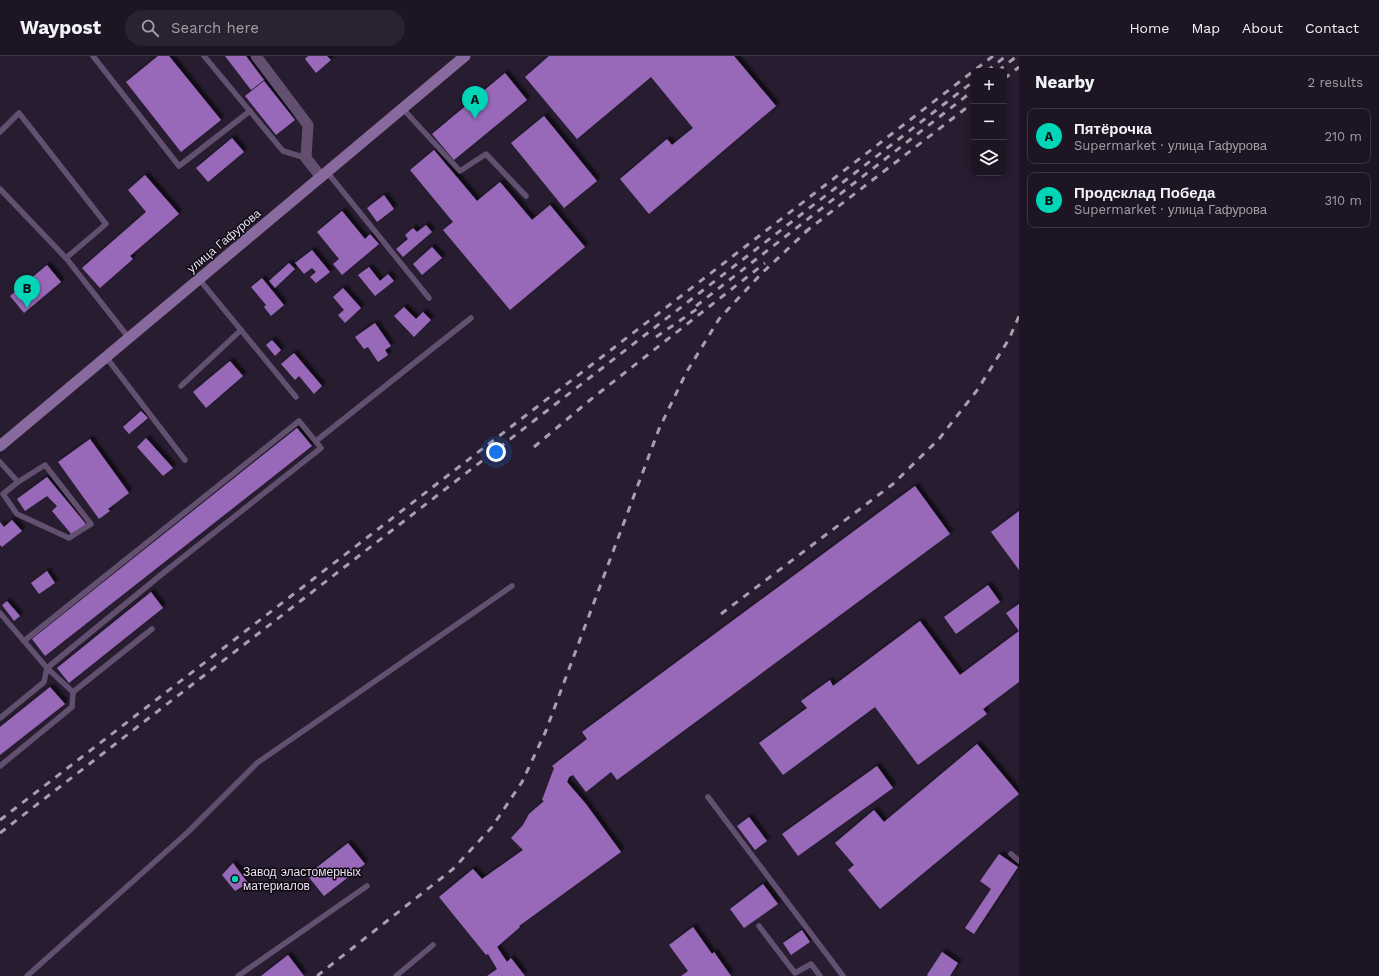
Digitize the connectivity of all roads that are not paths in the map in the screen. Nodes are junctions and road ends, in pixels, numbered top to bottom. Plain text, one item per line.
1 (93, 56) edge
2 (204, 56) edge
3 (256, 56) edge
4 (465, 56) edge
5 (403, 109) junction
6 (250, 111) junction
7 (0, 132) edge
8 (306, 158) junction
9 (324, 174) junction
10 (0, 189) edge
11 (526, 196) dead end
12 (66, 258) junction
13 (200, 279) junction
14 (429, 298) dead end
15 (471, 318) dead end
16 (241, 330) junction
17 (129, 338) junction
18 (106, 357) junction
19 (181, 386) dead end
20 (296, 397) dead end
21 (316, 441) junction
22 (0, 446) edge
23 (185, 460) dead end
24 (0, 462) edge
25 (18, 482) junction
26 (512, 586) dead end
27 (0, 613) edge
28 (152, 629) dead end
29 (24, 641) junction
30 (48, 668) junction
31 (73, 692) junction
32 (0, 718) edge
33 (0, 766) edge
34 (708, 797) dead end
35 (1011, 854) dead end
36 (1019, 861) edge
37 (367, 886) dead end
38 (759, 926) dead end
39 (433, 946) dead end
40 (27, 976) edge
41 (238, 976) edge
42 (396, 976) edge
43 (820, 976) edge
44 (843, 976) edge

1 - 6 lane
2 - 6 lane
3 - 8 street
4 - 5 main road, улица Гафурова
5 - 9 main road, улица Гафурова
5 - 11 lane
6 - 8 lane
7 - 12 lane
8 - 9 street
9 - 13 main road, улица Гафурова
9 - 14 lane
10 - 12 lane
12 - 17 lane
13 - 16 lane
13 - 17 main road, улица Гафурова
15 - 21 lane
16 - 19 lane
16 - 20 lane
17 - 18 main road, улица Гафурова
18 - 22 main road, улица Гафурова
18 - 23 lane
21 - 29 lane
21 - 30 lane
24 - 25 lane
25 - 25 lane
26 - 40 lane
27 - 29 lane
28 - 31 lane
29 - 30 lane
30 - 31 lane
30 - 32 lane
31 - 33 lane
34 - 44 lane
35 - 36 lane
37 - 41 lane
38 - 43 lane
39 - 42 lane

